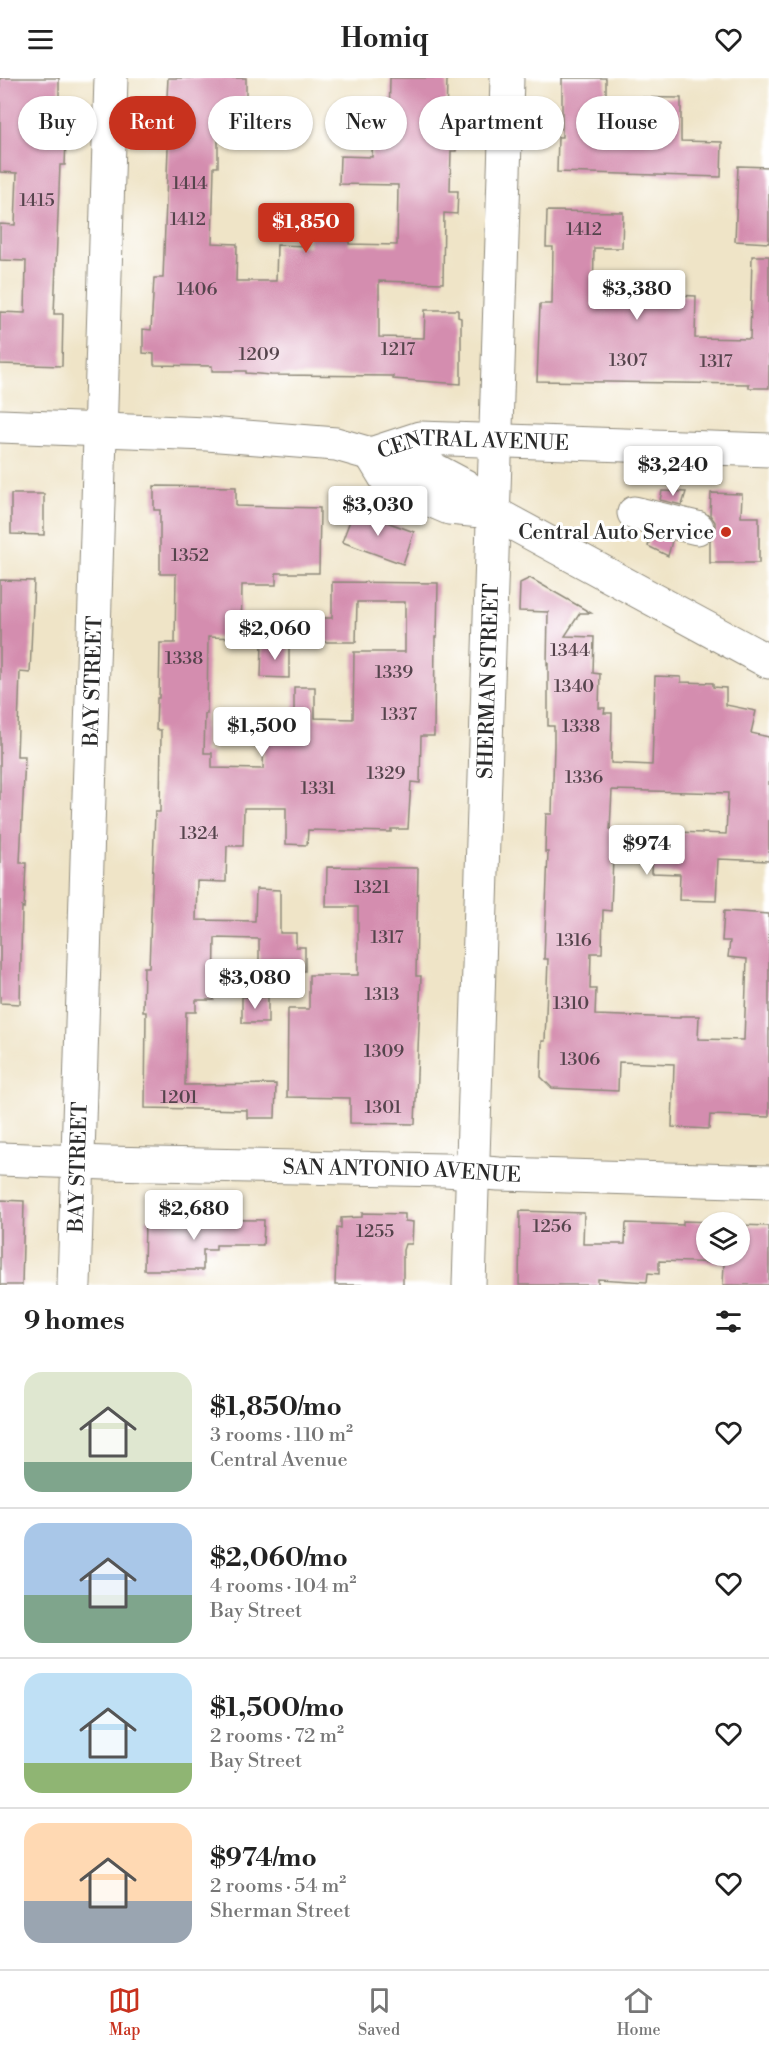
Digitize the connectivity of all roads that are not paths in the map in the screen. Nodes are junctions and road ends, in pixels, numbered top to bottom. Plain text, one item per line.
1 (111, 78) edge
2 (507, 78) edge
3 (0, 426) edge
4 (100, 430) junction
5 (494, 441) junction
6 (769, 450) edge
7 (371, 454) junction
8 (492, 512) junction
9 (634, 513) dead end
10 (697, 528) dead end
11 (769, 662) edge
12 (0, 1160) edge
13 (78, 1163) junction
14 (472, 1172) junction
15 (769, 1182) edge
16 (74, 1285) edge
17 (469, 1285) edge

1 - 4 street, BAY STREET
2 - 5 street, SHERMAN STREET
3 - 4 street, CENTRAL AVENUE
4 - 7 street, CENTRAL AVENUE
4 - 13 street, BAY STREET
5 - 6 street, CENTRAL AVENUE
5 - 7 street, CENTRAL AVENUE
5 - 8 street, SHERMAN STREET
7 - 8 street
8 - 11 street
8 - 14 street, SHERMAN STREET
9 - 10 street
12 - 13 street, SAN ANTONIO AVENUE
13 - 14 street, SAN ANTONIO AVENUE
13 - 16 street, BAY STREET
14 - 15 street, SAN ANTONIO AVENUE
14 - 17 street, SHERMAN STREET

